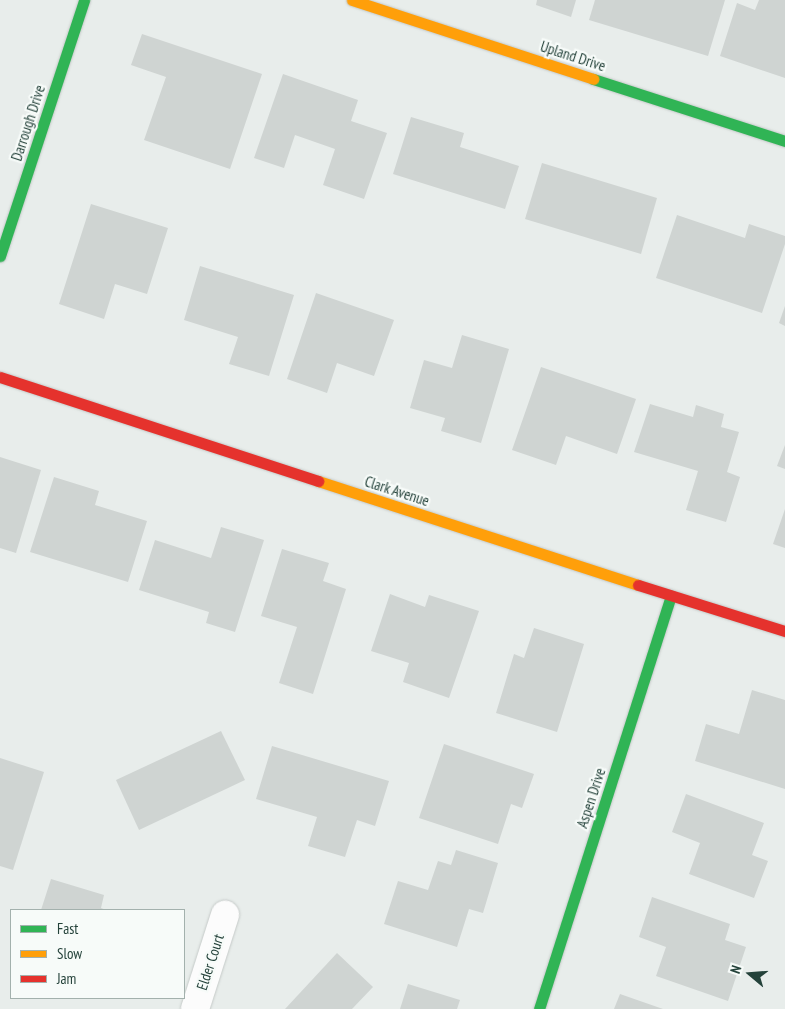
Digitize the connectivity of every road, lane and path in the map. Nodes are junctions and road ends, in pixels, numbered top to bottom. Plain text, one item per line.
1 (84, 0) edge
2 (352, 0) edge
3 (785, 141) edge
4 (0, 256) edge
5 (0, 377) edge
6 (672, 596) junction
7 (785, 630) edge
8 (226, 915) dead end
9 (195, 1009) edge
10 (540, 1009) edge

1 - 4 street, Darrough Drive
2 - 3 street, Upland Drive
5 - 6 street, Clark Avenue
6 - 7 street, Clark Avenue
6 - 10 street, Aspen Drive
8 - 9 street, Elder Court

